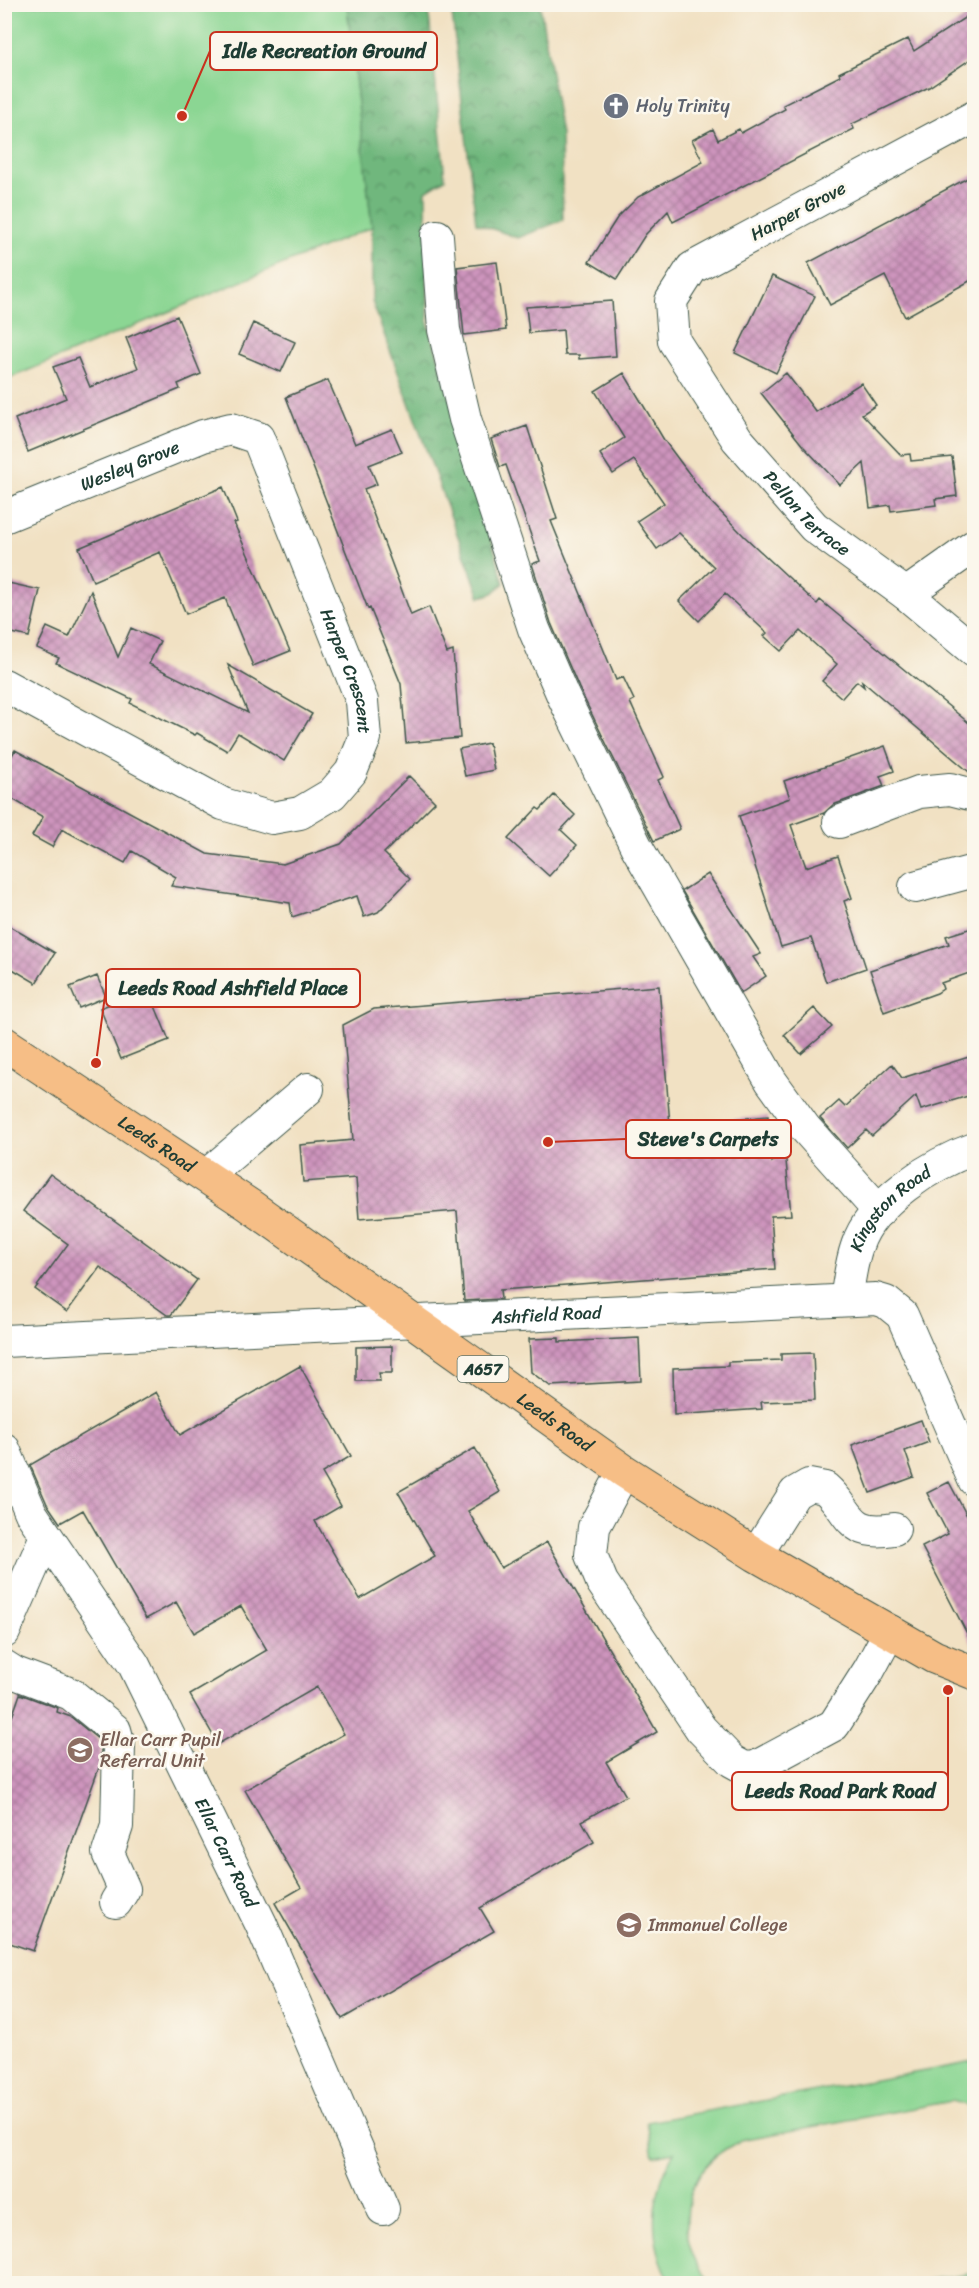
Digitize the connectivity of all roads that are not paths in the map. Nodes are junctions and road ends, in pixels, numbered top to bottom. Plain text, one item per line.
1 (975, 117) edge
2 (437, 236) dead end
3 (674, 341) joint
4 (258, 438) joint
5 (4, 517) edge
6 (975, 546) edge
7 (906, 594) junction
8 (975, 651) edge
9 (4, 685) edge
10 (975, 795) edge
11 (839, 822) dead end
12 (975, 871) edge
13 (915, 887) dead end
14 (4, 1043) edge
15 (308, 1089) dead end
16 (972, 1154) edge
17 (206, 1176) junction
18 (879, 1211) junction
19 (846, 1300) junction
20 (417, 1321) junction
21 (4, 1341) edge
22 (4, 1449) edge
23 (624, 1471) junction
24 (975, 1480) edge
25 (894, 1529) dead end
26 (46, 1536) junction
27 (756, 1555) junction
28 (890, 1631) junction
29 (4, 1632) edge
30 (4, 1666) edge
31 (975, 1673) edge
32 (116, 1902) dead end
33 (383, 2209) dead end

1 - 3 street, Harper Grove
2 - 18 street
3 - 7 street, Pellon Terrace
4 - 5 street, Wesley Grove
4 - 9 street, Harper Crescent
6 - 7 street
7 - 8 street, Pellon Terrace
10 - 11 street
12 - 13 street
14 - 17 main road, Leeds Road / A657
15 - 17 street
16 - 18 street, Kingston Road
17 - 20 main road, Leeds Road / A657
18 - 19 street, Kingston Road
19 - 20 street, Ashfield Road
19 - 24 street, Ashfield Road
20 - 21 street, Ashfield Road
20 - 23 main road, Leeds Road / A657
22 - 26 street, Ellar Carr Road
23 - 27 main road, Leeds Road / A657
23 - 28 street
25 - 27 street
26 - 29 street
26 - 33 street, Ellar Carr Road
27 - 28 main road, Leeds Road / A657
28 - 31 main road, Leeds Road / A657
30 - 32 street

